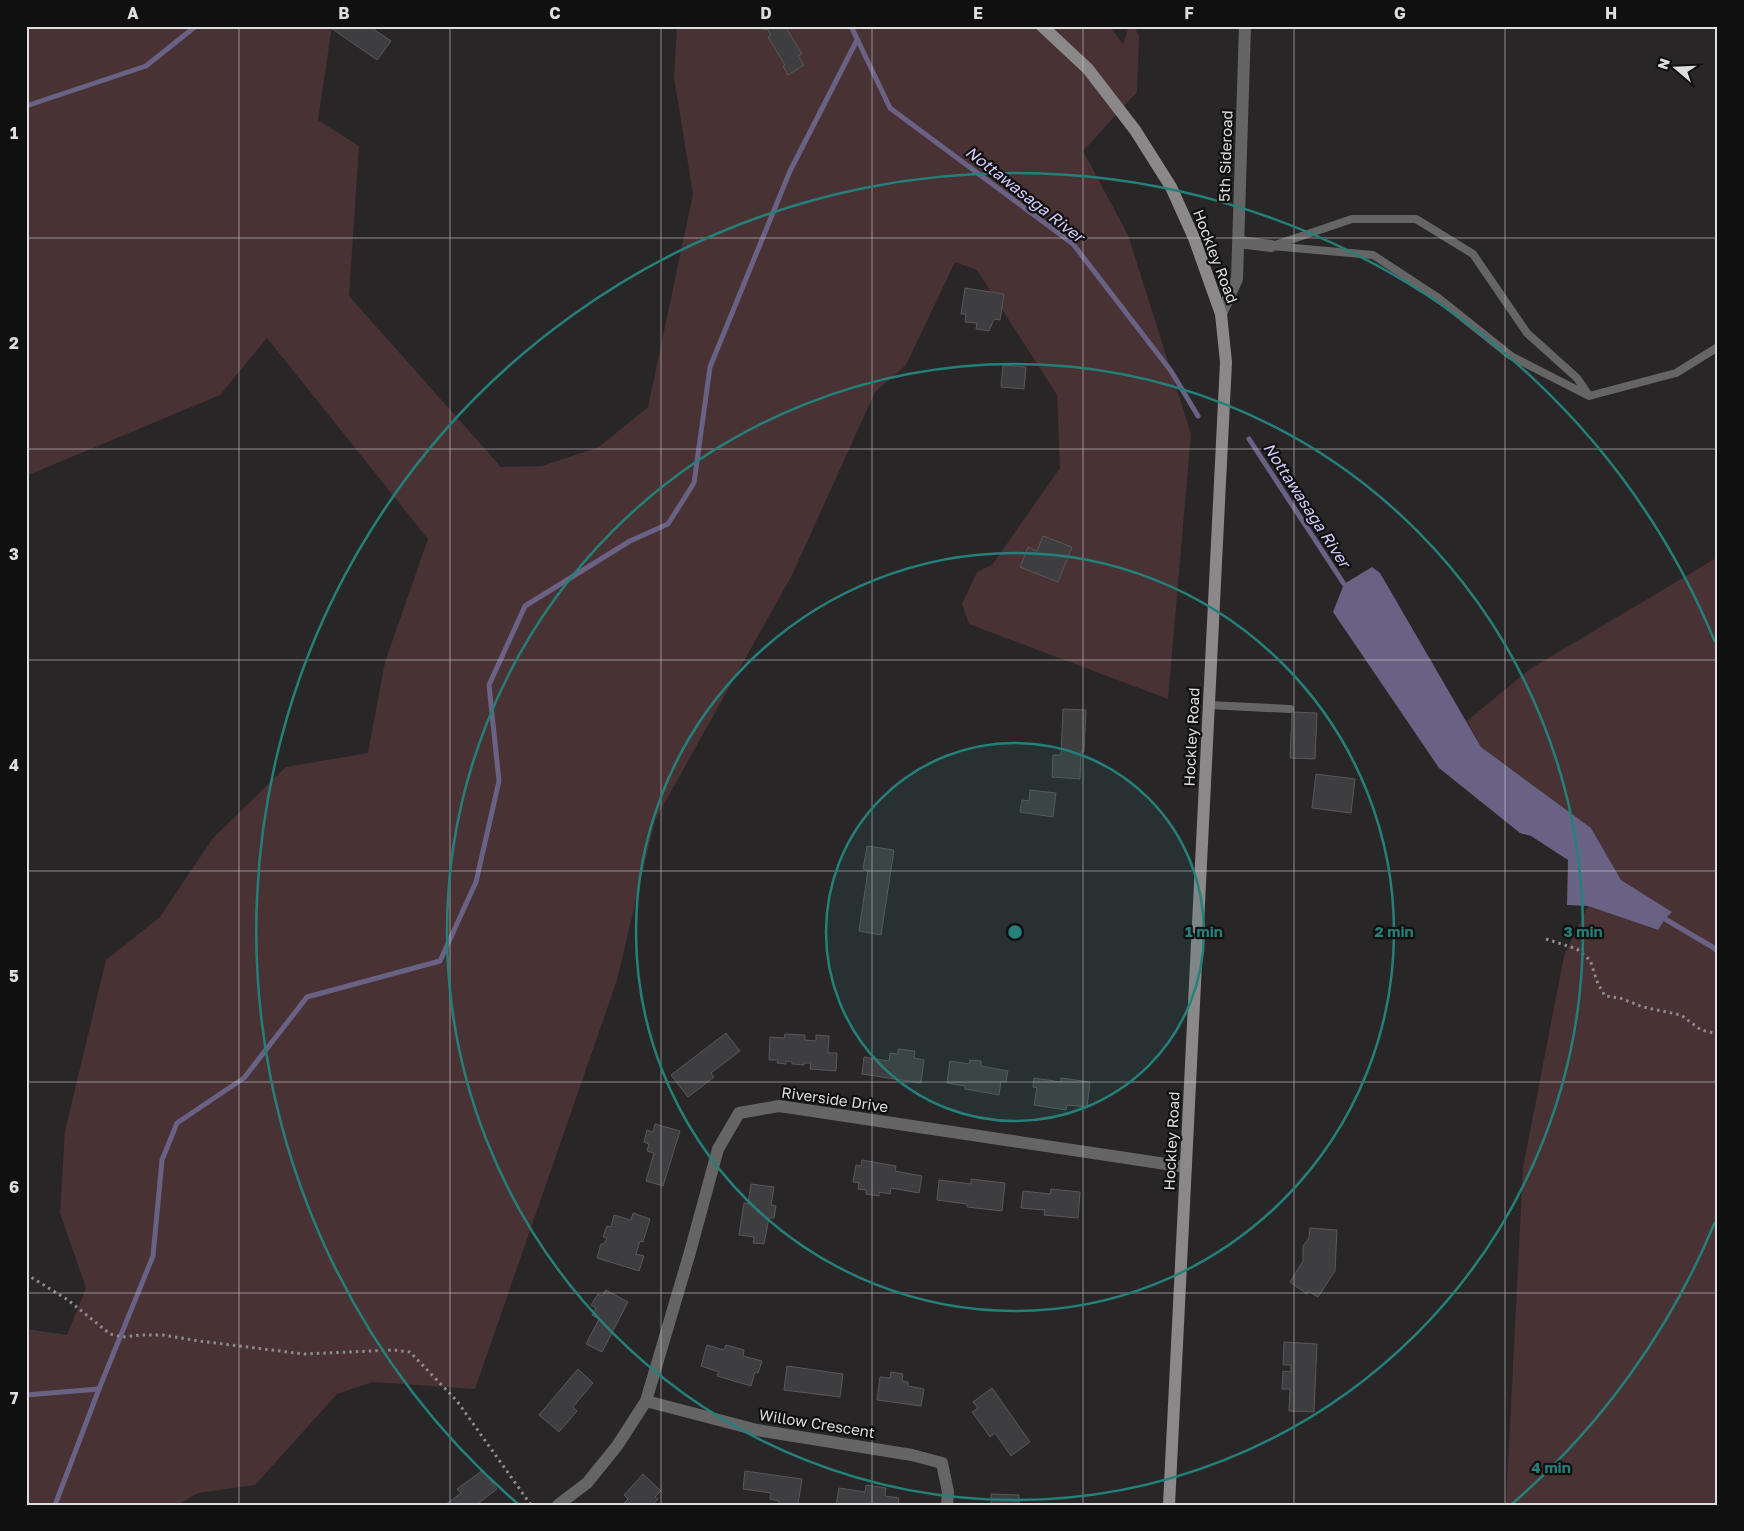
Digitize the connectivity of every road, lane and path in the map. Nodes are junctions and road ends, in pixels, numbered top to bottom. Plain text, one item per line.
1 (1042, 26) edge
2 (1245, 26) edge
3 (1239, 242) junction
4 (1271, 246) junction
5 (1221, 314) junction
6 (1718, 347) edge
7 (1589, 396) junction
8 (1208, 705) junction
9 (1290, 709) dead end
10 (1546, 939) dead end
11 (1718, 1034) edge
12 (1186, 1167) junction
13 (26, 1274) edge
14 (646, 1401) junction
15 (531, 1505) edge
16 (558, 1505) edge
17 (947, 1505) edge
18 (1170, 1505) edge

1 - 5 main road, Hockley Road
2 - 3 street, 5th Sideroad
3 - 4 street
3 - 5 street, 5th Sideroad
4 - 7 lane
4 - 7 lane
5 - 8 main road, Hockley Road
6 - 7 lane
8 - 9 lane
8 - 12 main road, Hockley Road
10 - 11 path
12 - 14 street, Riverside Drive
12 - 18 main road, Hockley Road
13 - 15 path
14 - 16 street, Riverside Drive
14 - 17 street, Willow Crescent

